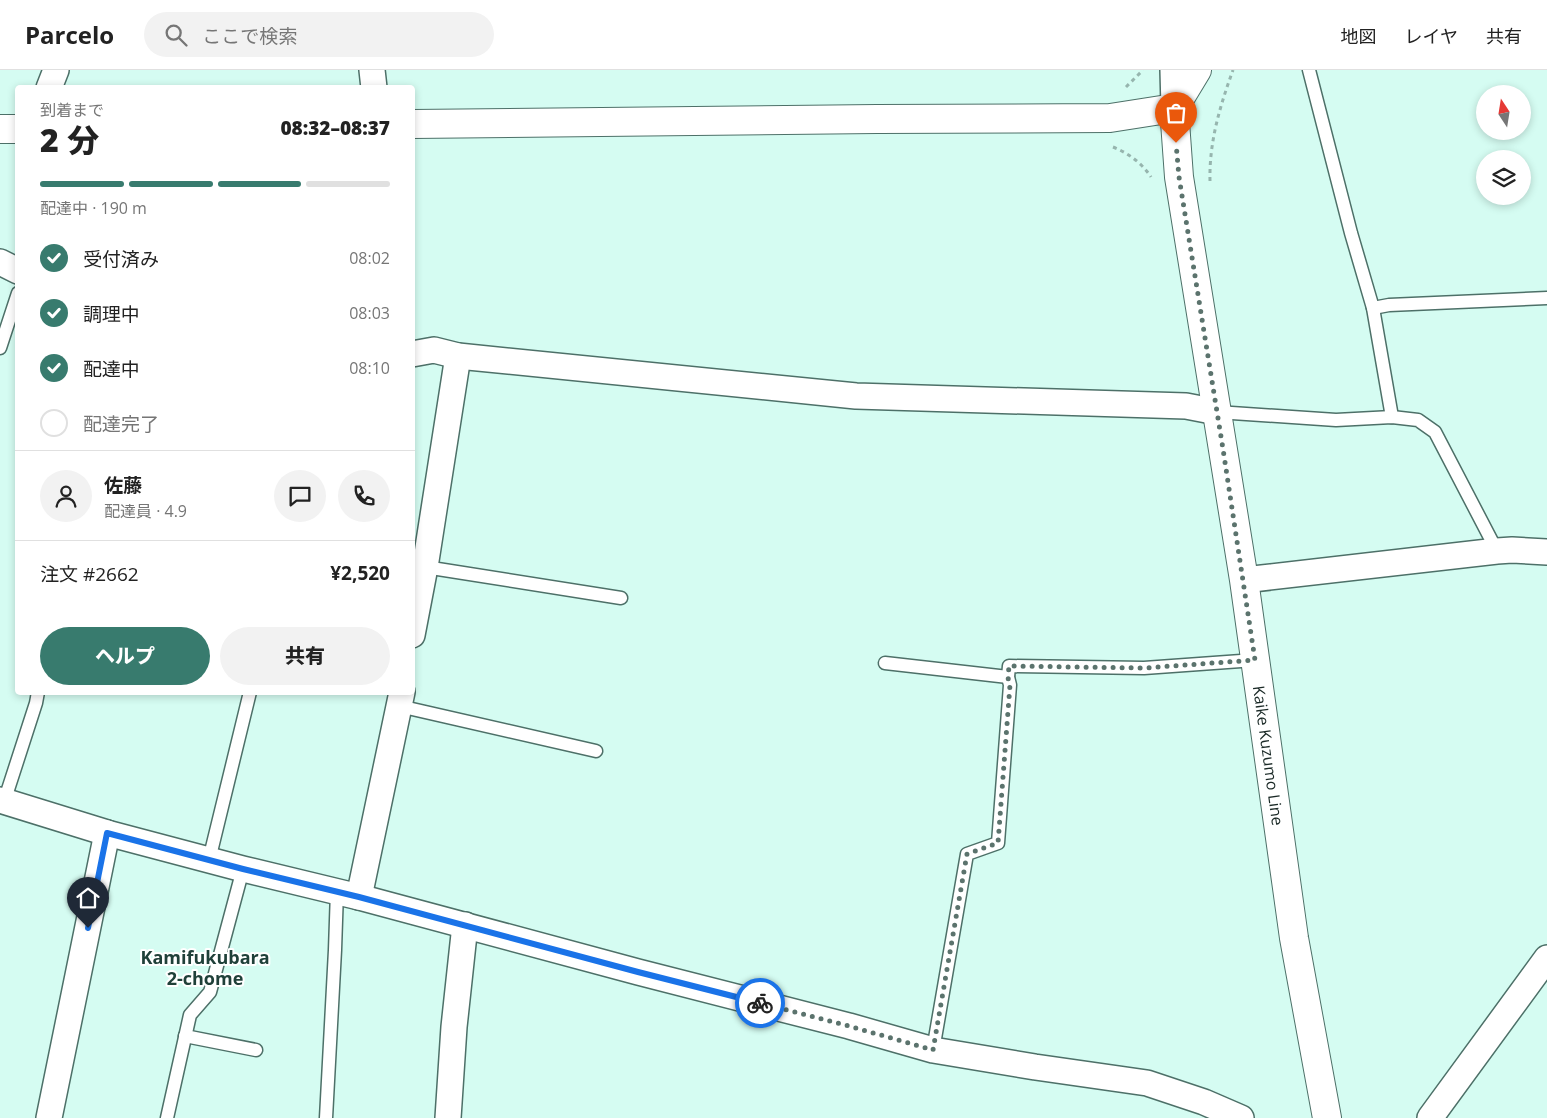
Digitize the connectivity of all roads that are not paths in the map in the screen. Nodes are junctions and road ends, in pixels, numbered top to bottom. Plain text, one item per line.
1 (56, 70) edge
2 (372, 70) edge
3 (1173, 70) edge
4 (1196, 70) edge
5 (1308, 70) edge
6 (50, 85) edge
7 (374, 85) edge
8 (1174, 108) junction
9 (415, 124) edge
10 (0, 129) edge
11 (15, 129) edge
12 (0, 262) edge
13 (15, 270) edge
14 (1547, 298) edge
15 (15, 302) edge
16 (1373, 308) junction
17 (0, 348) edge
18 (415, 353) edge
19 (458, 356) junction
20 (1217, 412) junction
21 (1392, 417) junction
22 (1497, 551) junction
23 (1547, 552) edge
24 (425, 567) junction
25 (1244, 580) junction
26 (621, 598) dead end
27 (415, 619) edge
28 (1255, 660) junction
29 (885, 663) dead end
30 (1008, 678) junction
31 (37, 695) edge
32 (249, 695) edge
33 (401, 699) edge
34 (596, 751) dead end
35 (2, 801) edge
36 (107, 833) junction
37 (209, 860) junction
38 (243, 869) junction
39 (348, 894) junction
40 (466, 925) junction
41 (1547, 958) edge
42 (185, 1036) junction
43 (256, 1050) dead end
44 (933, 1050) junction
45 (49, 1118) edge
46 (167, 1118) edge
47 (326, 1118) edge
48 (448, 1118) edge
49 (1241, 1118) edge
50 (1326, 1118) edge
51 (1430, 1118) edge

1 - 6 street
2 - 7 street
3 - 8 street
4 - 8 main road
5 - 16 lane
8 - 9 main road
8 - 20 main road, Kaike Kuzumo Line
10 - 11 main road
12 - 13 street
14 - 16 lane
15 - 17 lane
16 - 21 lane
18 - 19 street
19 - 20 street
19 - 24 street
20 - 21 lane
20 - 25 main road, Kaike Kuzumo Line
21 - 22 lane
22 - 23 street
22 - 25 street
24 - 26 lane
24 - 27 street
25 - 28 main road, Kaike Kuzumo Line
28 - 30 lane
28 - 50 main road, Kaike Kuzumo Line
29 - 30 lane
30 - 44 lane
31 - 35 lane
32 - 37 lane
33 - 34 lane
33 - 39 street
35 - 36 street
36 - 37 street
36 - 45 street
37 - 38 street
38 - 39 street
38 - 42 lane
39 - 40 street
39 - 47 lane
40 - 44 street
40 - 48 street
41 - 51 street
42 - 43 lane
42 - 46 lane
44 - 49 street

